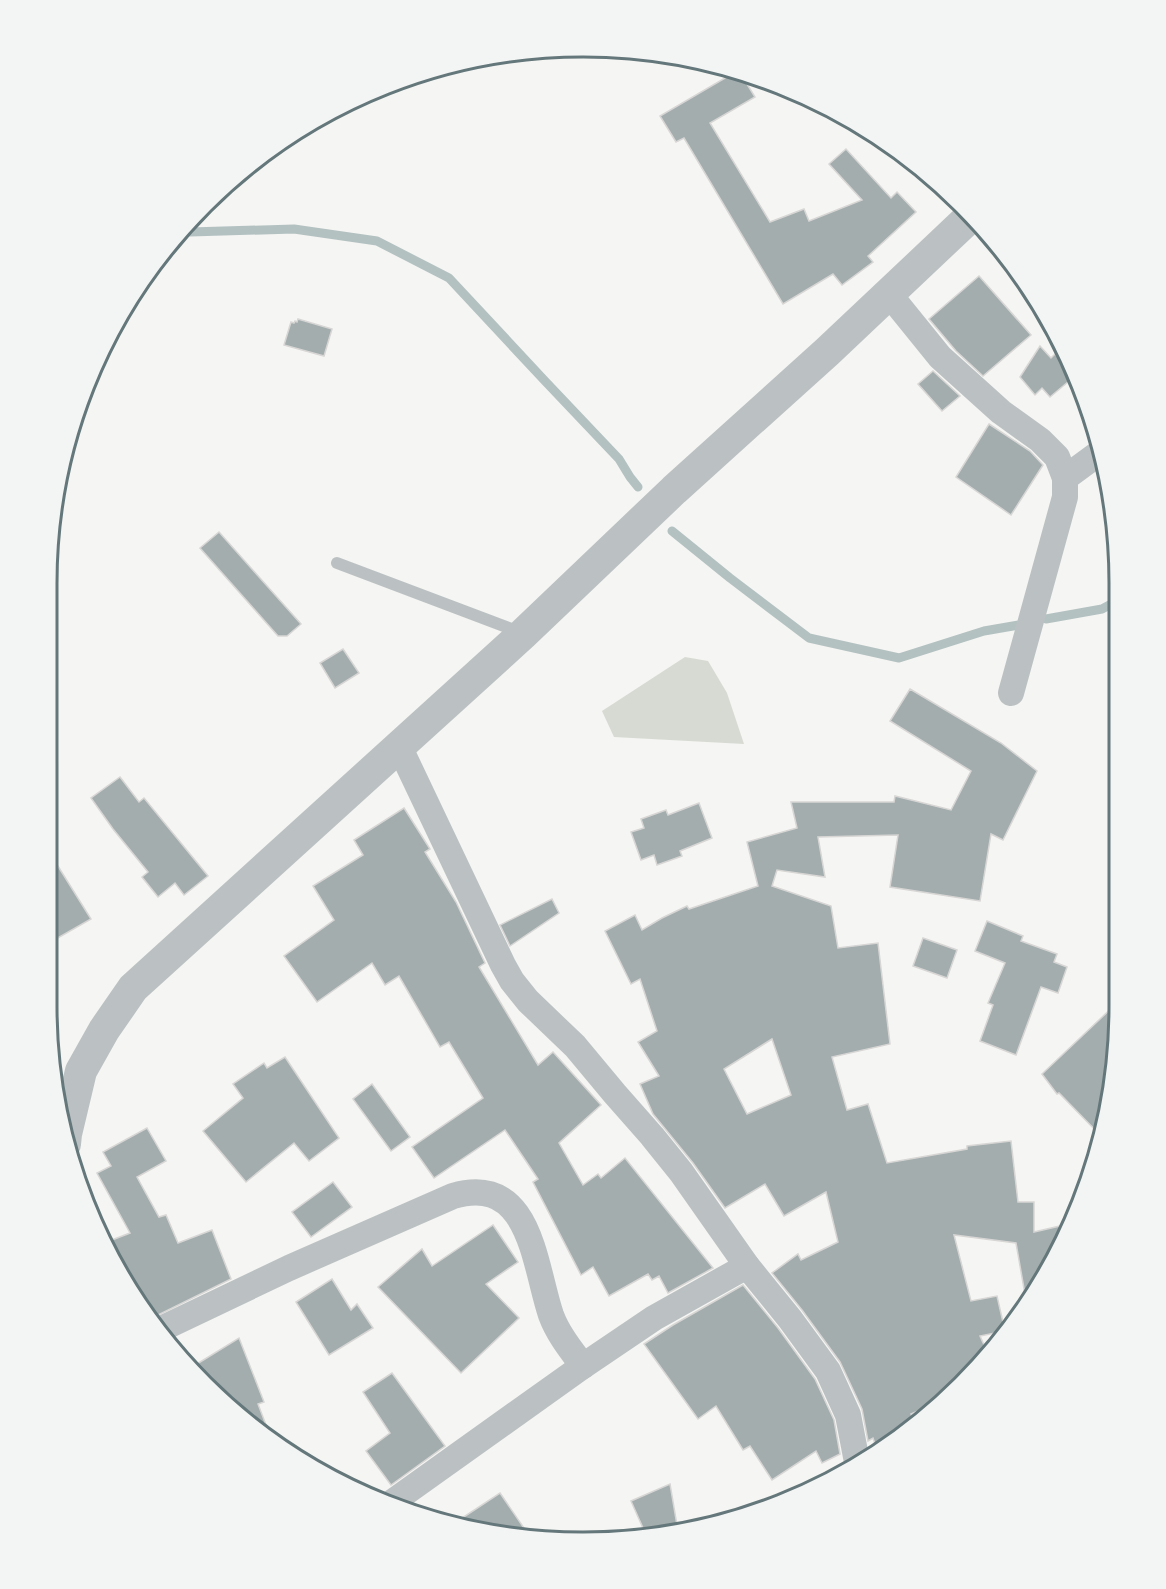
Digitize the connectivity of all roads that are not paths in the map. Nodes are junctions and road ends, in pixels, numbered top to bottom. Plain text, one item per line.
1 (965, 222) edge
2 (889, 294) junction
3 (1093, 457) edge
4 (1065, 478) junction
5 (337, 563) dead end
6 (523, 634) junction
7 (1011, 693) dead end
8 (399, 746) junction
9 (69, 1119) edge
10 (747, 1266) junction
11 (166, 1326) edge
12 (583, 1366) junction
13 (856, 1456) edge
14 (398, 1498) edge

1 - 2 street
2 - 4 street
2 - 6 street
3 - 4 street
4 - 7 street
5 - 6 lane
6 - 8 street
8 - 9 street
8 - 10 street
10 - 12 street
10 - 13 street
11 - 12 street
12 - 14 street

